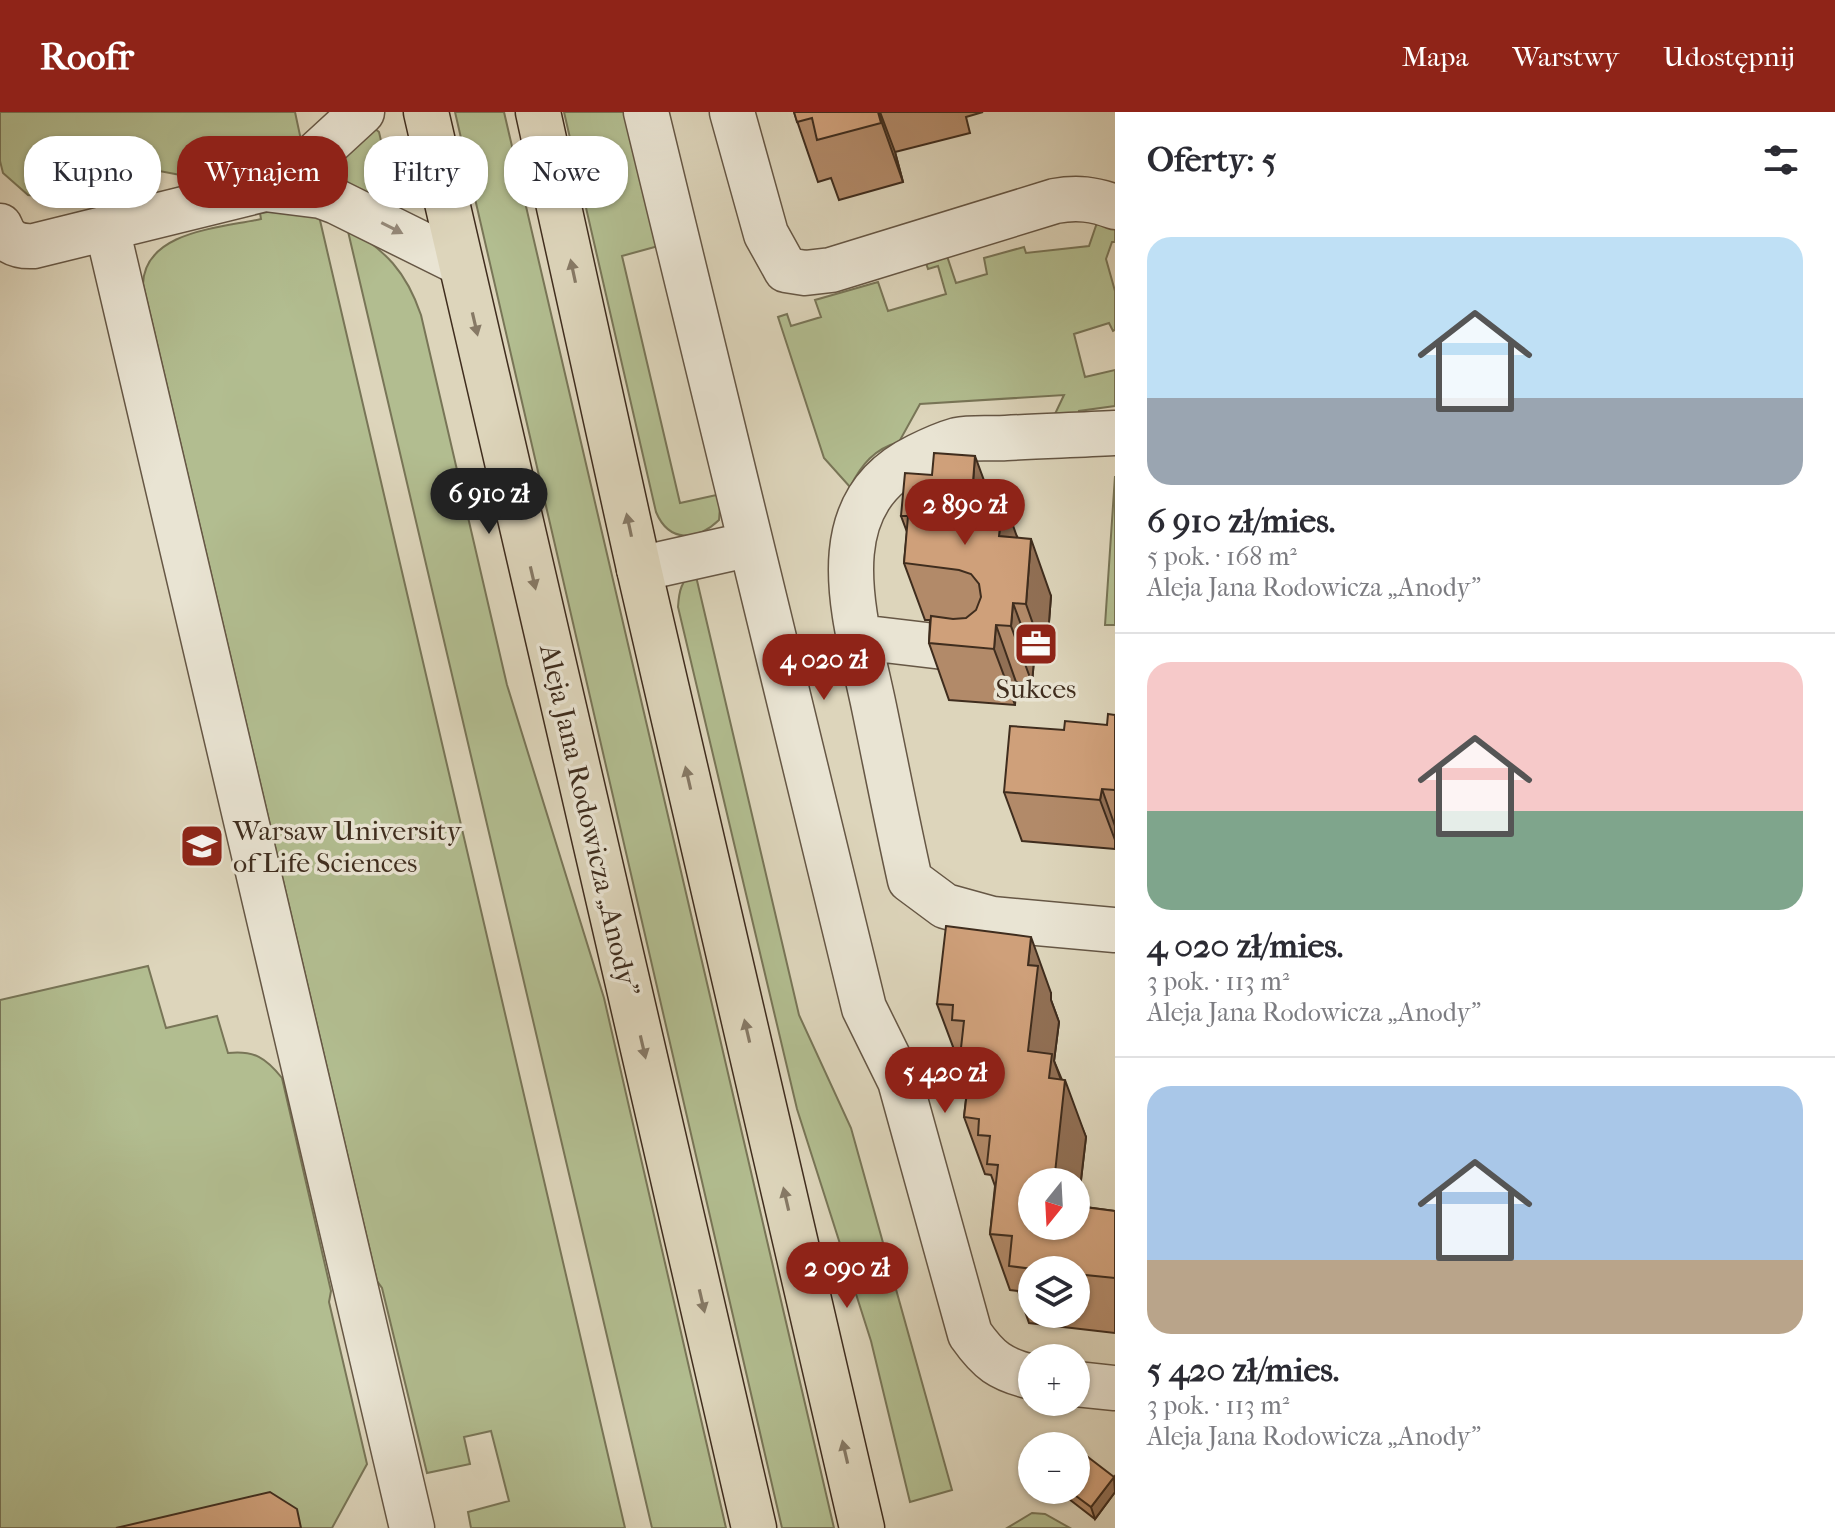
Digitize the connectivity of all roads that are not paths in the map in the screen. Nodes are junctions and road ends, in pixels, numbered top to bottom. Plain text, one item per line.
1 (362, 112) edge
2 (426, 112) edge
3 (538, 112) edge
4 (646, 112) edge
5 (732, 112) edge
6 (336, 136) edge
7 (348, 207) edge
8 (1115, 207) edge
9 (188, 208) edge
10 (0, 226) edge
11 (107, 228) junction
12 (460, 263) junction
13 (1115, 433) edge
14 (751, 544) junction
15 (639, 569) junction
16 (859, 637) junction
17 (977, 651) edge
18 (1115, 930) edge
19 (1018, 1374) edge
20 (1090, 1385) edge
21 (1115, 1388) edge
22 (412, 1528) edge
23 (754, 1528) edge
24 (862, 1528) edge

1 - 6 street
2 - 12 main road, Aleja Jana Rodowicza „Anody”
15 -> 3 main road
4 - 14 street
5 - 8 street
7 -> 12 street
9 - 11 street
10 - 11 street
11 - 22 street
12 -> 23 main road, Aleja Jana Rodowicza „Anody”
13 - 16 street
14 - 15 street
14 - 19 street
24 -> 15 main road
16 - 17 street
16 - 18 street
20 - 21 street

